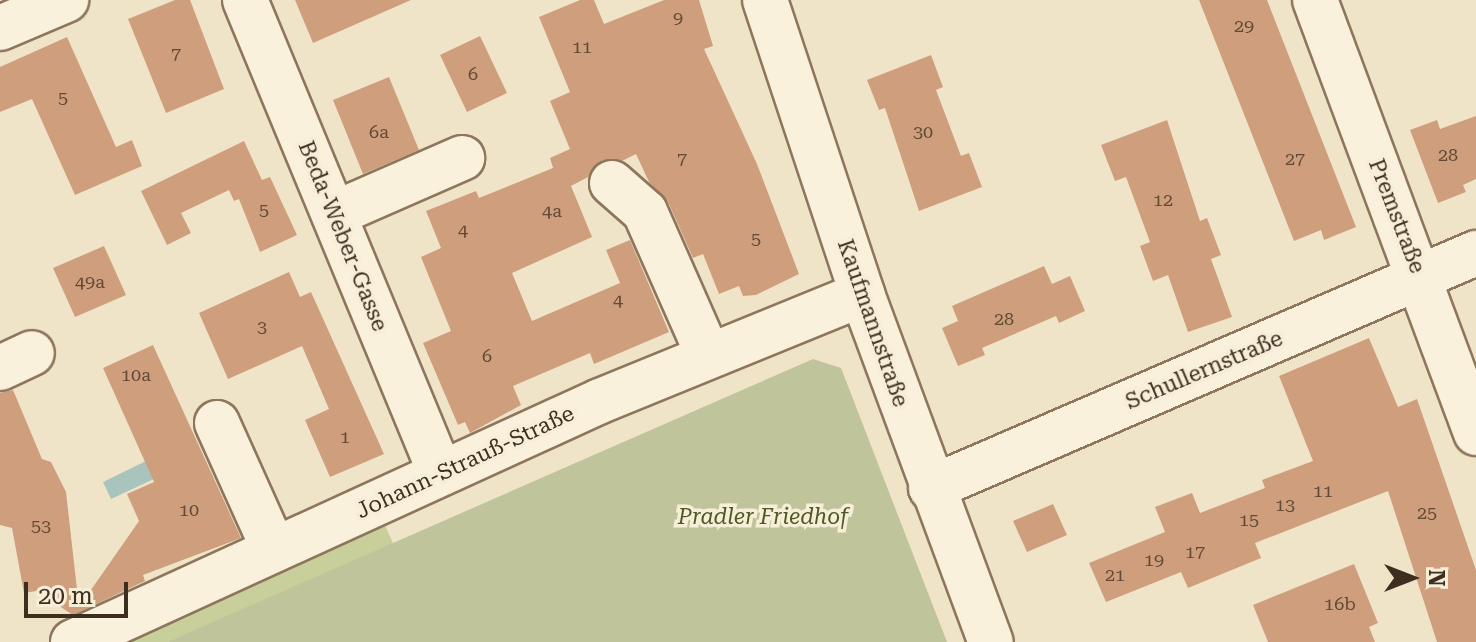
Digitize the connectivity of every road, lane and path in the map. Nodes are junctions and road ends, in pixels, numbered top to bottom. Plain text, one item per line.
1 (66, 0) edge
2 (245, 0) edge
3 (765, 0) edge
4 (1315, 0) edge
5 (0, 28) edge
6 (462, 158) dead end
7 (612, 183) dead end
8 (334, 214) junction
9 (1476, 253) edge
10 (1421, 277) junction
11 (862, 294) junction
12 (708, 355) junction
13 (217, 423) dead end
14 (1476, 433) edge
15 (440, 472) junction
16 (931, 488) junction
17 (274, 550) junction
18 (73, 642) edge
19 (991, 642) edge

1 - 5 street
2 - 8 street, Beda-Weber-Gasse
3 - 11 street, Kaufmannstraße
4 - 10 street, Premstraße
6 - 8 street
7 - 12 street
8 - 15 street, Beda-Weber-Gasse
9 - 10 street, Schullernstraße
10 - 14 street, Premstraße
10 - 16 street, Schullernstraße
11 - 12 street, Johann-Strauß-Straße
11 - 16 street, Kaufmannstraße
12 - 15 street, Johann-Strauß-Straße
13 - 17 street
15 - 17 street, Johann-Strauß-Straße
16 - 19 street, Kaufmannstraße
17 - 18 street, Johann-Strauß-Straße

